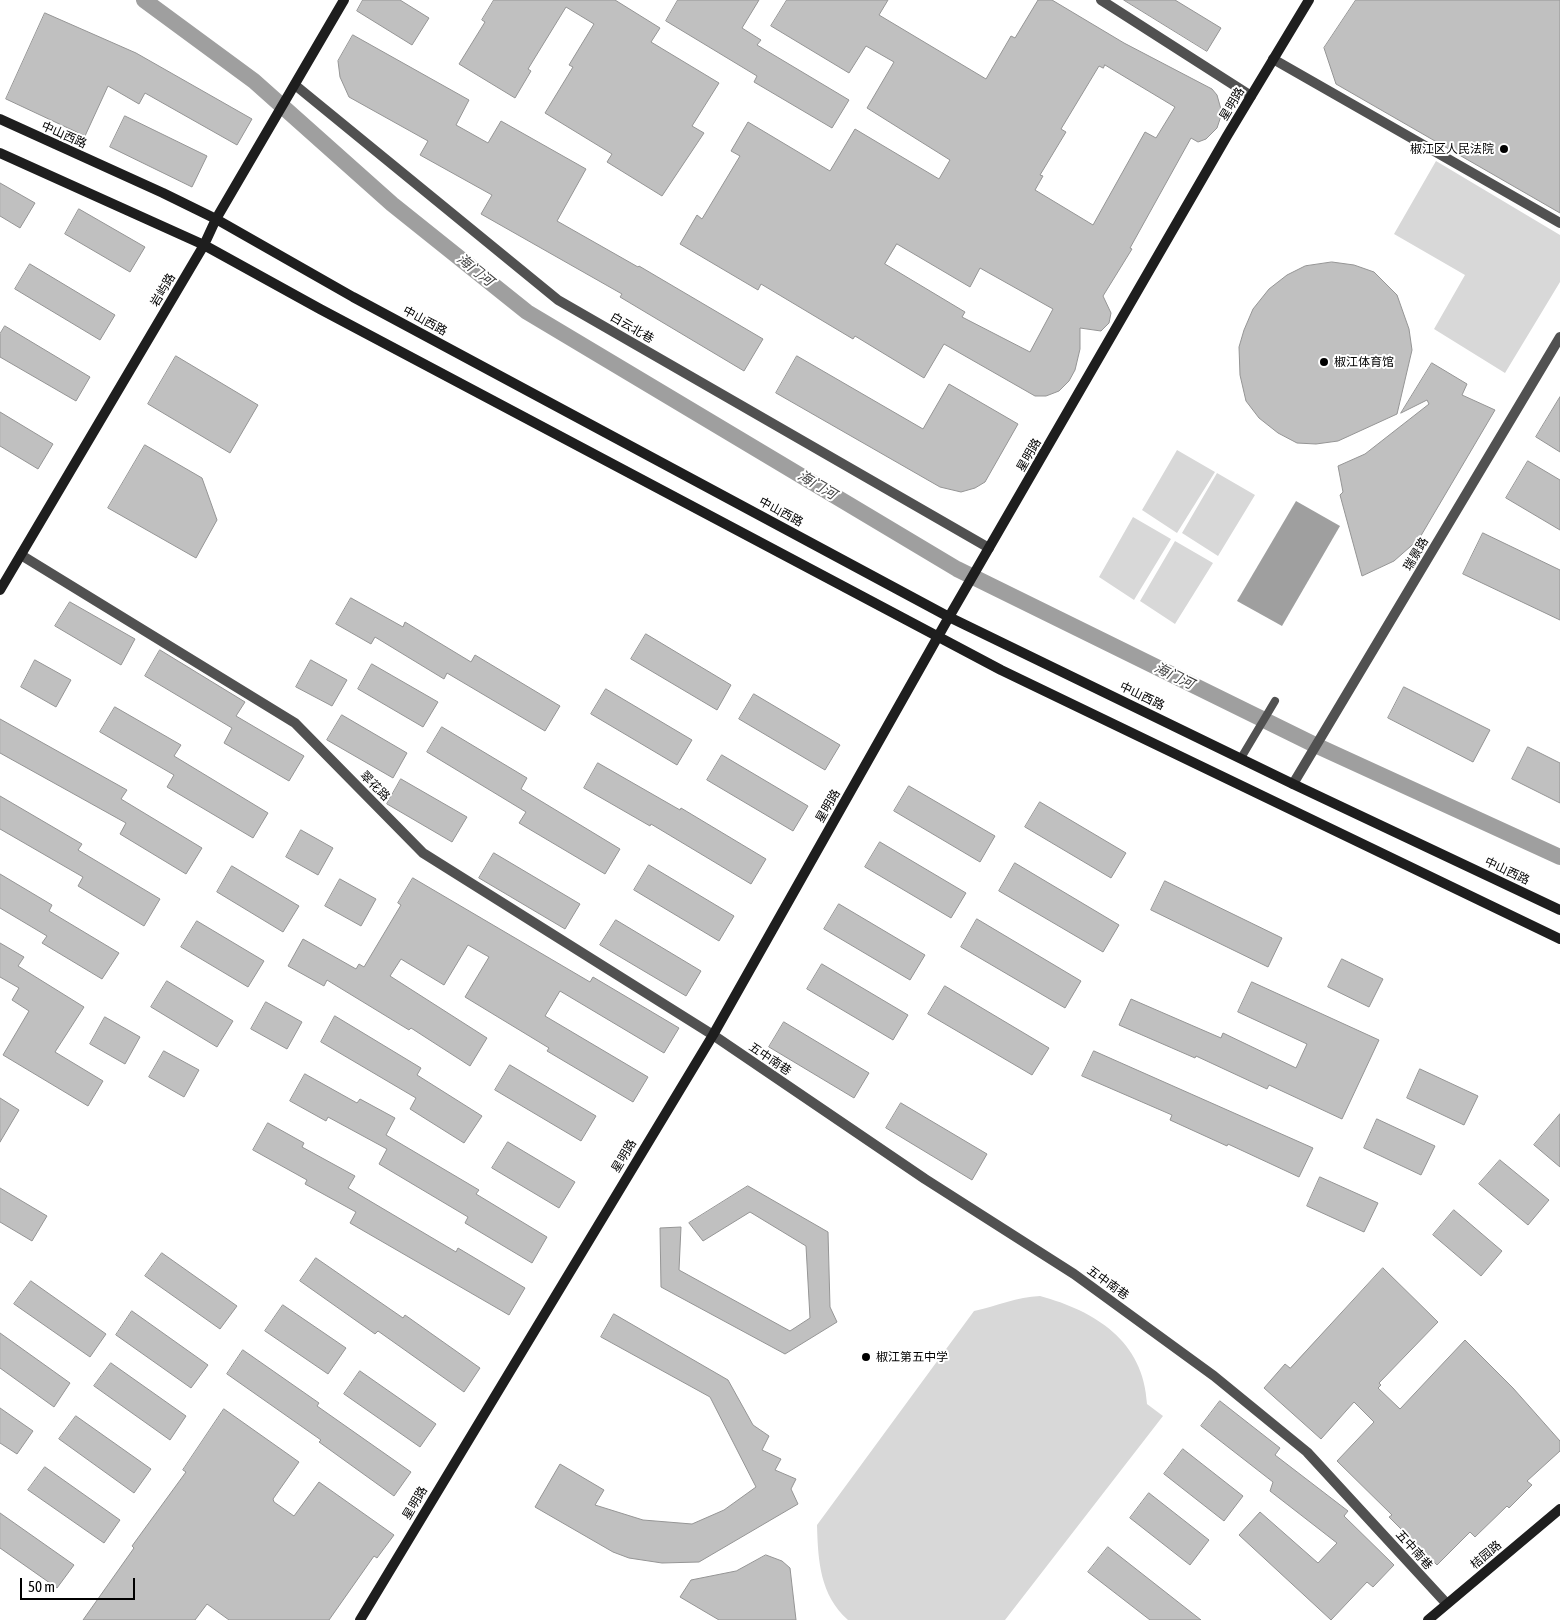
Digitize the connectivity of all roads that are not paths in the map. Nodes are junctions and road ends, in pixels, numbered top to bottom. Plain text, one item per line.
1 (344, 0) edge
2 (1102, 0) edge
3 (1308, 0) edge
4 (1273, 59) junction
5 (294, 85) junction
6 (1251, 96) junction
7 (0, 120) edge
8 (0, 153) edge
9 (216, 219) junction
10 (1560, 223) edge
11 (204, 245) junction
12 (1560, 337) edge
13 (989, 548) junction
14 (21, 555) junction
15 (0, 590) edge
16 (949, 617) junction
17 (938, 638) junction
18 (1275, 701) dead end
19 (1241, 758) junction
20 (1293, 784) junction
21 (1560, 910) edge
22 (1560, 940) edge
23 (712, 1035) junction
24 (1560, 1509) edge
25 (1446, 1604) junction
26 (360, 1620) edge
27 (1428, 1620) edge

1 - 5 main road, 岩屿路
2 - 6 street
3 - 4 main road, 星明路
4 - 6 main road, 星明路
4 - 10 street
5 - 9 main road, 岩屿路
5 - 13 street, 白云北巷
6 - 13 main road, 星明路
7 - 9 main road, 中山西路
8 - 11 main road
9 - 11 main road, 岩屿路
9 - 16 main road, 中山西路
11 - 14 main road, 岩屿路
11 - 17 main road
12 - 20 street, 瑞景路
13 - 16 main road, 星明路
14 - 15 main road, 岩屿路
14 - 23 street, 翠花路
16 - 17 main road, 星明路
16 - 19 main road, 中山西路
17 - 22 main road
17 - 23 main road, 星明路
18 - 19 lane
19 - 20 main road, 中山西路
20 - 21 main road, 中山西路
23 - 25 street, 五中南巷
23 - 26 main road, 星明路
24 - 25 main road, 桔园路
25 - 27 main road, 桔园路

